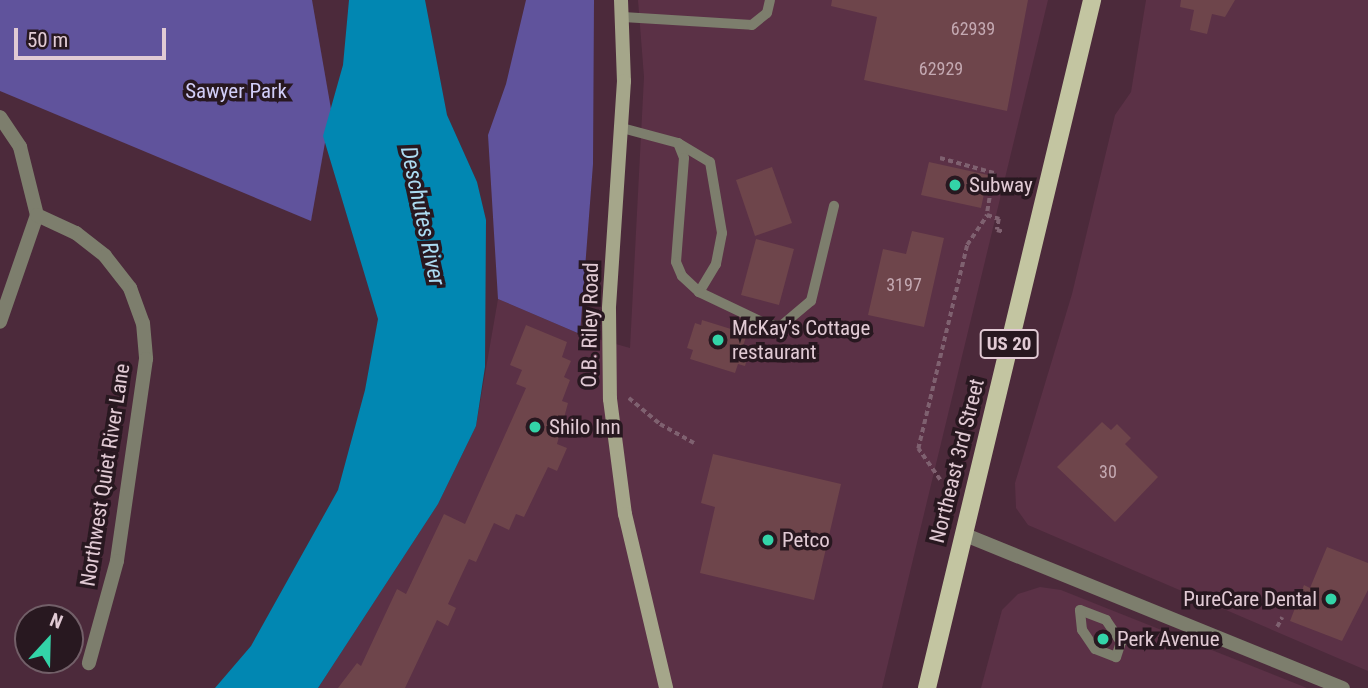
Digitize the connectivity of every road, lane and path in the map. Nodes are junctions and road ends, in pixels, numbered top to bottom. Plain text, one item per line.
1 (621, 0) edge
2 (771, 0) edge
3 (1092, 0) edge
4 (623, 17) junction
5 (0, 117) edge
6 (622, 128) junction
7 (678, 143) junction
8 (940, 158) dead end
9 (834, 206) dead end
10 (37, 215) junction
11 (987, 215) junction
12 (1004, 232) dead end
13 (699, 292) junction
14 (0, 322) edge
15 (629, 398) dead end
16 (694, 443) dead end
17 (940, 480) dead end
18 (963, 534) junction
19 (1080, 610) joint
20 (1282, 617) dead end
21 (1277, 627) dead end
22 (89, 663) dead end
23 (666, 688) edge
24 (928, 688) edge
25 (1343, 688) edge

1 - 4 street, O.B. Riley Road
2 - 4 lane
3 - 18 main road, Northeast 3rd Street / US 20
4 - 6 street, O.B. Riley Road
5 - 10 street
6 - 7 lane
6 - 23 street, O.B. Riley Road
7 - 13 lane
7 - 13 lane
8 - 11 path
9 - 13 lane
10 - 14 street
10 - 22 street, Northwest Quiet River Lane
11 - 12 path
11 - 17 path
15 - 16 path
18 - 24 main road, Northeast 3rd Street / US 20
18 - 25 street
19 - 19 lane
20 - 21 path

